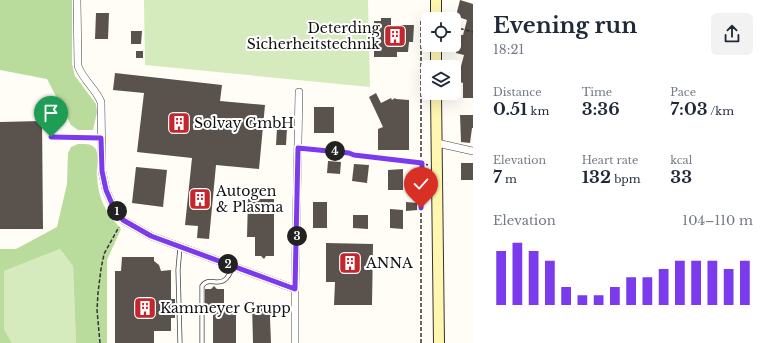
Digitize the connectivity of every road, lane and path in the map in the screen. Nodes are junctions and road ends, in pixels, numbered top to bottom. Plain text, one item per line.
1 (77, 0) edge
2 (436, 0) edge
3 (427, 7) dead end
4 (436, 12) edge
5 (461, 29) edge
6 (473, 32) edge
7 (299, 92) dead end
8 (436, 100) edge
9 (51, 137) dead end
10 (101, 138) junction
11 (437, 143) junction
12 (298, 148) junction
13 (473, 151) edge
14 (349, 153) joint
15 (422, 163) junction
16 (437, 166) junction
17 (123, 220) junction
18 (180, 247) junction
19 (234, 266) junction
20 (295, 289) junction
21 (100, 343) edge
22 (180, 343) edge
23 (202, 343) edge
24 (295, 343) edge
25 (421, 343) edge
26 (438, 343) edge

1 - 10 street
2 - 4 street
3 - 15 path
5 - 6 path
7 - 12 street
8 - 11 street
9 - 10 lane
10 - 17 street
11 - 13 street
11 - 16 street
12 - 14 lane
12 - 20 street
14 - 15 path
15 - 16 path
15 - 25 path
16 - 26 street
17 - 18 street
17 - 21 path
18 - 19 street
18 - 22 lane
19 - 20 street
19 - 23 lane
20 - 24 street

